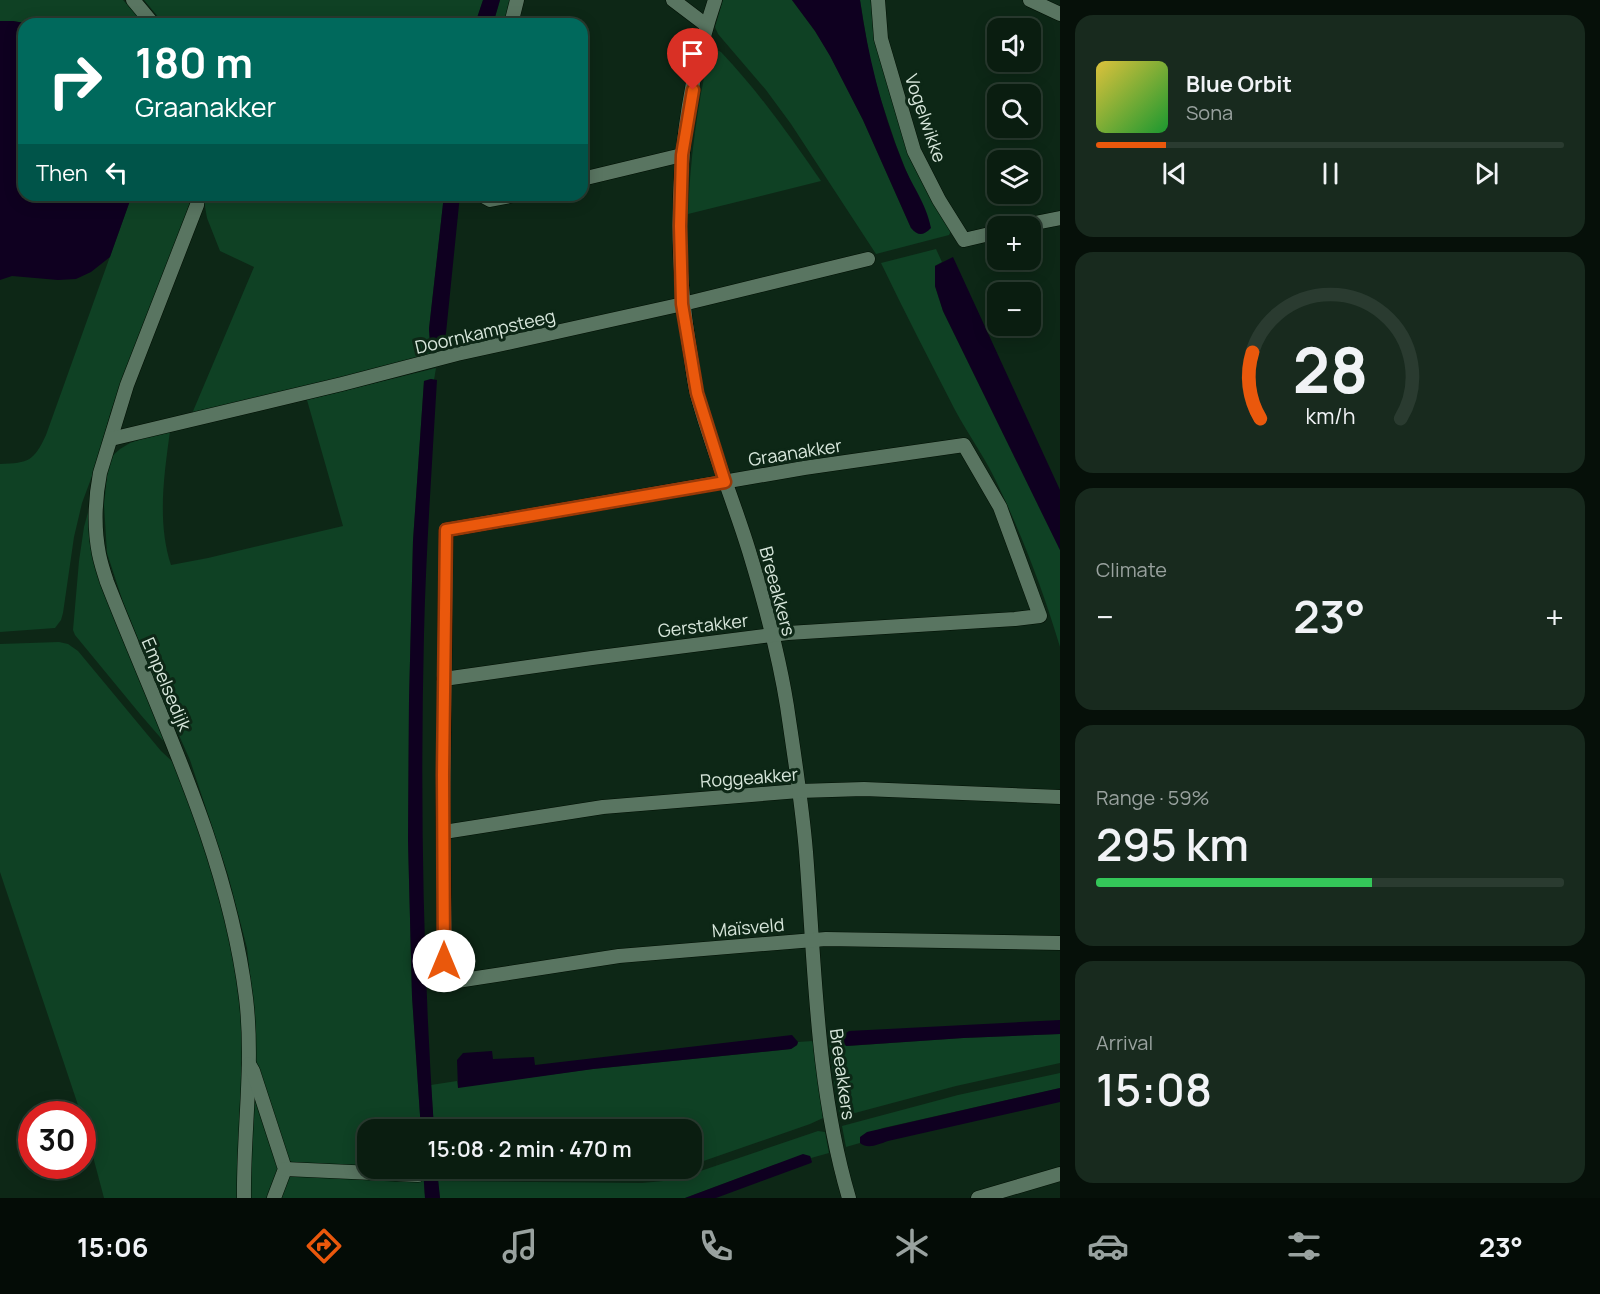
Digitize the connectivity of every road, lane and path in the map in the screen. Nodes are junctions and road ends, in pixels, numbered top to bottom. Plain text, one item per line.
1 (133, 0) edge
2 (517, 0) edge
3 (673, 0) edge
4 (715, 0) edge
5 (878, 0) edge
6 (1030, 0) edge
7 (1060, 14) edge
8 (148, 18) edge
9 (512, 18) edge
10 (706, 26) junction
11 (682, 155) junction
12 (588, 178) edge
13 (197, 201) edge
14 (1060, 218) edge
15 (1041, 222) edge
16 (987, 235) edge
17 (868, 259) dead end
18 (682, 304) junction
19 (111, 439) junction
20 (725, 482) junction
21 (1040, 616) joint
22 (772, 635) junction
23 (444, 679) junction
24 (799, 791) junction
25 (1060, 797) edge
26 (444, 832) junction
27 (811, 940) junction
28 (1060, 943) edge
29 (248, 1063) junction
30 (285, 1169) junction
31 (357, 1172) edge
32 (1060, 1174) edge
33 (244, 1198) edge
34 (274, 1198) edge
35 (849, 1198) edge
36 (978, 1198) edge

1 - 8 street
2 - 9 street
3 - 10 street
4 - 10 street, Breeakkers
5 - 16 street, Vogelwikke
6 - 7 street
10 - 11 street, Breeakkers
11 - 12 street
11 - 18 street, Breeakkers
13 - 19 street, Empelsedijk
14 - 15 street
17 - 18 street, Doornkampsteeg
18 - 19 street, Doornkampsteeg
18 - 20 street, Breeakkers
19 - 29 street, Empelsedijk
20 - 21 street, Graanakker
20 - 22 street, Breeakkers
20 - 23 street, Graanakker
21 - 22 street, Gerstakker
22 - 23 street, Gerstakker
22 - 24 street, Breeakkers
23 - 26 street
24 - 25 street, Roggeakker
24 - 26 street, Roggeakker
24 - 27 street, Breeakkers
26 - 27 street, Maïsveld
27 - 28 street, Maïsveld
27 - 35 street, Breeakkers
29 - 30 street
29 - 33 street, Empelsedijk
30 - 31 street
30 - 34 street
32 - 36 street

